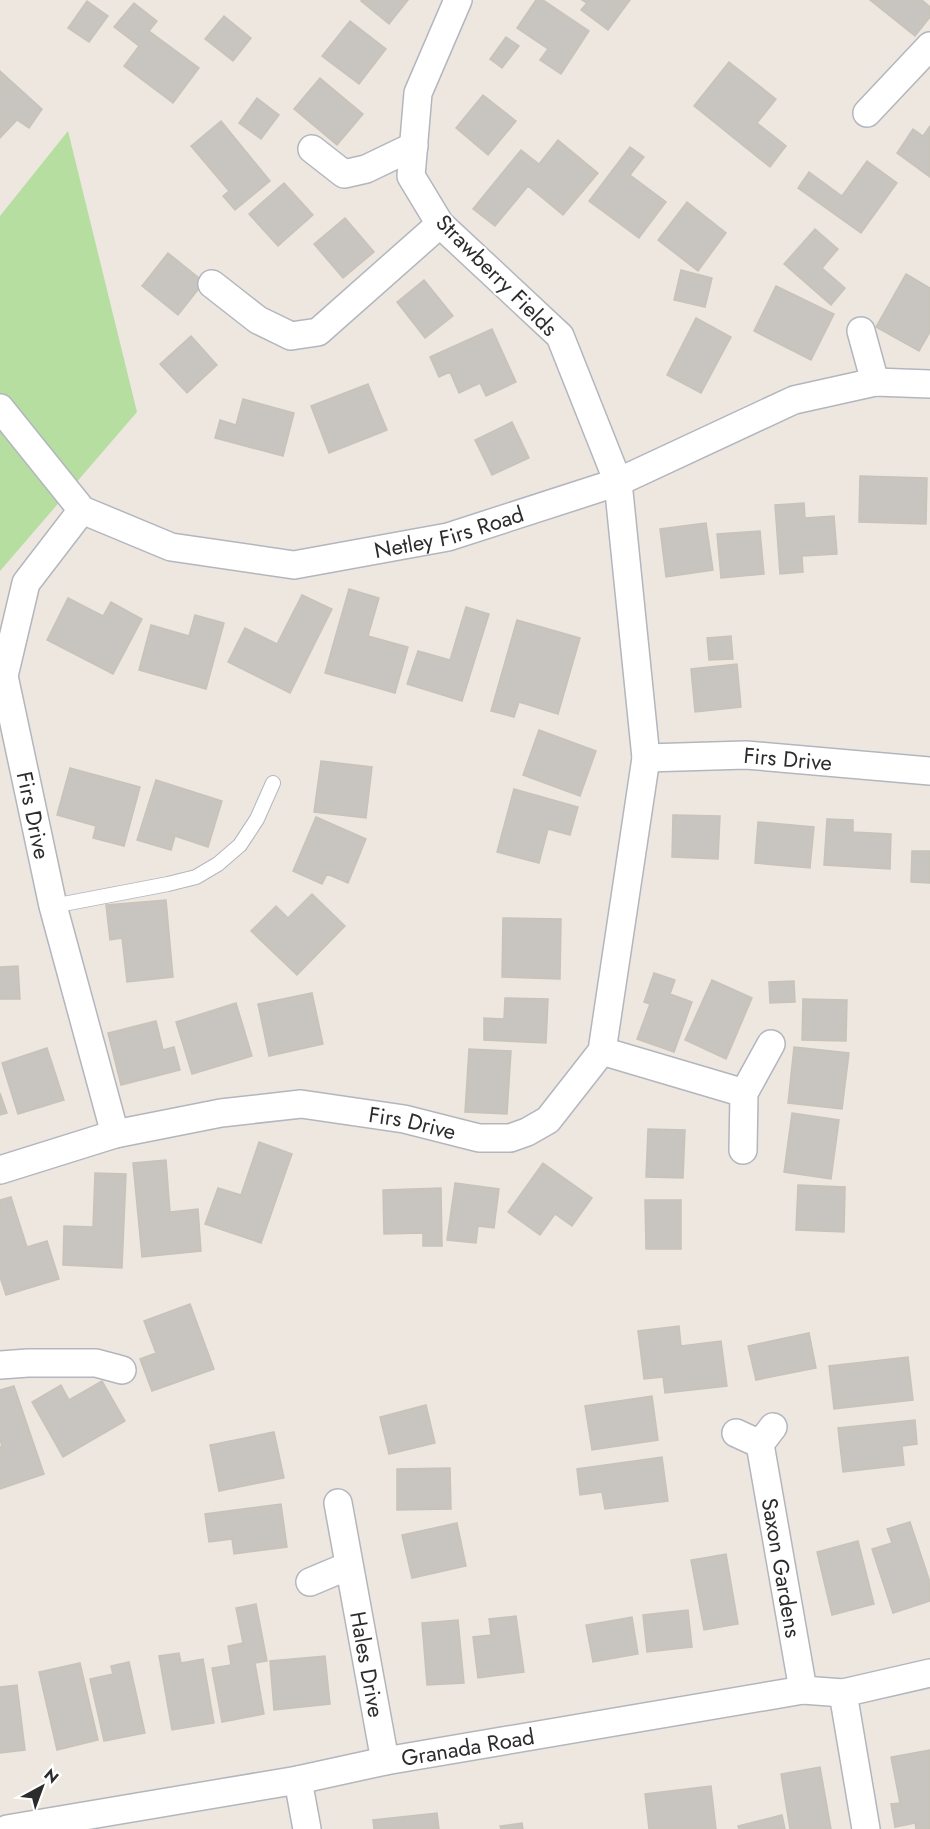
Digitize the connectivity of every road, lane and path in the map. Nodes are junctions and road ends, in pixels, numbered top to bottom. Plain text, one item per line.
1 (458, 0) edge
2 (930, 46) edge
3 (867, 113) dead end
4 (414, 146) junction
5 (312, 149) dead end
6 (440, 224) junction
7 (212, 284) dead end
8 (861, 331) dead end
9 (875, 382) junction
10 (930, 384) edge
11 (0, 408) edge
12 (618, 482) junction
13 (82, 510) junction
14 (646, 758) junction
15 (930, 771) edge
16 (273, 783) dead end
17 (53, 906) junction
18 (771, 1044) dead end
19 (602, 1051) junction
20 (744, 1093) junction
21 (115, 1134) junction
22 (743, 1150) dead end
23 (0, 1170) edge
24 (0, 1365) edge
25 (122, 1370) dead end
26 (736, 1433) dead end
27 (338, 1503) dead end
28 (348, 1566) junction
29 (310, 1582) dead end
30 (930, 1673) edge
31 (803, 1690) junction
32 (843, 1693) junction
33 (385, 1761) junction
34 (298, 1780) junction
35 (7, 1829) edge
36 (307, 1829) edge
37 (866, 1829) edge

1 - 4 street, Strawberry Fields
2 - 3 street
4 - 5 street
4 - 6 street, Strawberry Fields
6 - 7 street
6 - 12 street, Strawberry Fields
8 - 9 street
9 - 10 street, Netley Firs Road
9 - 12 street, Netley Firs Road
11 - 13 street, Netley Firs Road
12 - 13 street, Netley Firs Road
12 - 14 street, Firs Drive
13 - 17 street, Firs Drive
14 - 15 street, Firs Drive
14 - 19 street, Firs Drive
16 - 17 lane
17 - 21 street, Firs Drive
18 - 20 street
19 - 20 street
19 - 21 street, Firs Drive
20 - 22 street
21 - 23 street, Firs Drive
24 - 25 street
26 - 31 street, Saxon Gardens
27 - 28 street, Hales Drive
28 - 29 street
28 - 33 street, Hales Drive
30 - 32 street, Granada Road
31 - 32 street, Granada Road
31 - 33 street, Granada Road
32 - 37 street
33 - 34 street, Granada Road
34 - 35 street, Granada Road
34 - 36 street

